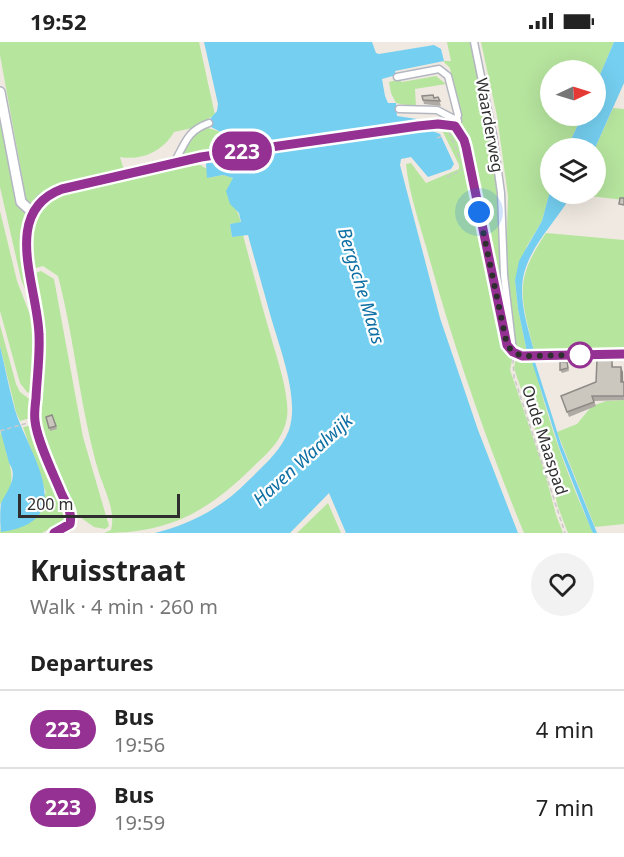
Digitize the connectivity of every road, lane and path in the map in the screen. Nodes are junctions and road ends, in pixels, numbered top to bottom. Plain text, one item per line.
1 (474, 42) edge
2 (397, 77) dead end
3 (0, 92) edge
4 (399, 109) dead end
5 (209, 123) dead end
6 (456, 123) junction
7 (444, 124) junction
8 (418, 126) dead end
9 (442, 136) dead end
10 (437, 138) dead end
11 (201, 157) dead end
12 (176, 164) junction
13 (447, 177) dead end
14 (32, 212) junction
15 (513, 352) junction
16 (624, 354) edge
17 (26, 423) dead end
18 (0, 431) edge
19 (54, 533) edge
20 (565, 533) edge

1 - 15 street, Waarderweg
2 - 6 street
3 - 14 street
4 - 6 street
5 - 12 street
6 - 7 street
6 - 15 street
7 - 8 street
7 - 13 path
9 - 10 path
11 - 12 street
12 - 14 street
14 - 19 street
15 - 16 street
15 - 20 path, Oude Maaspad
17 - 18 path

